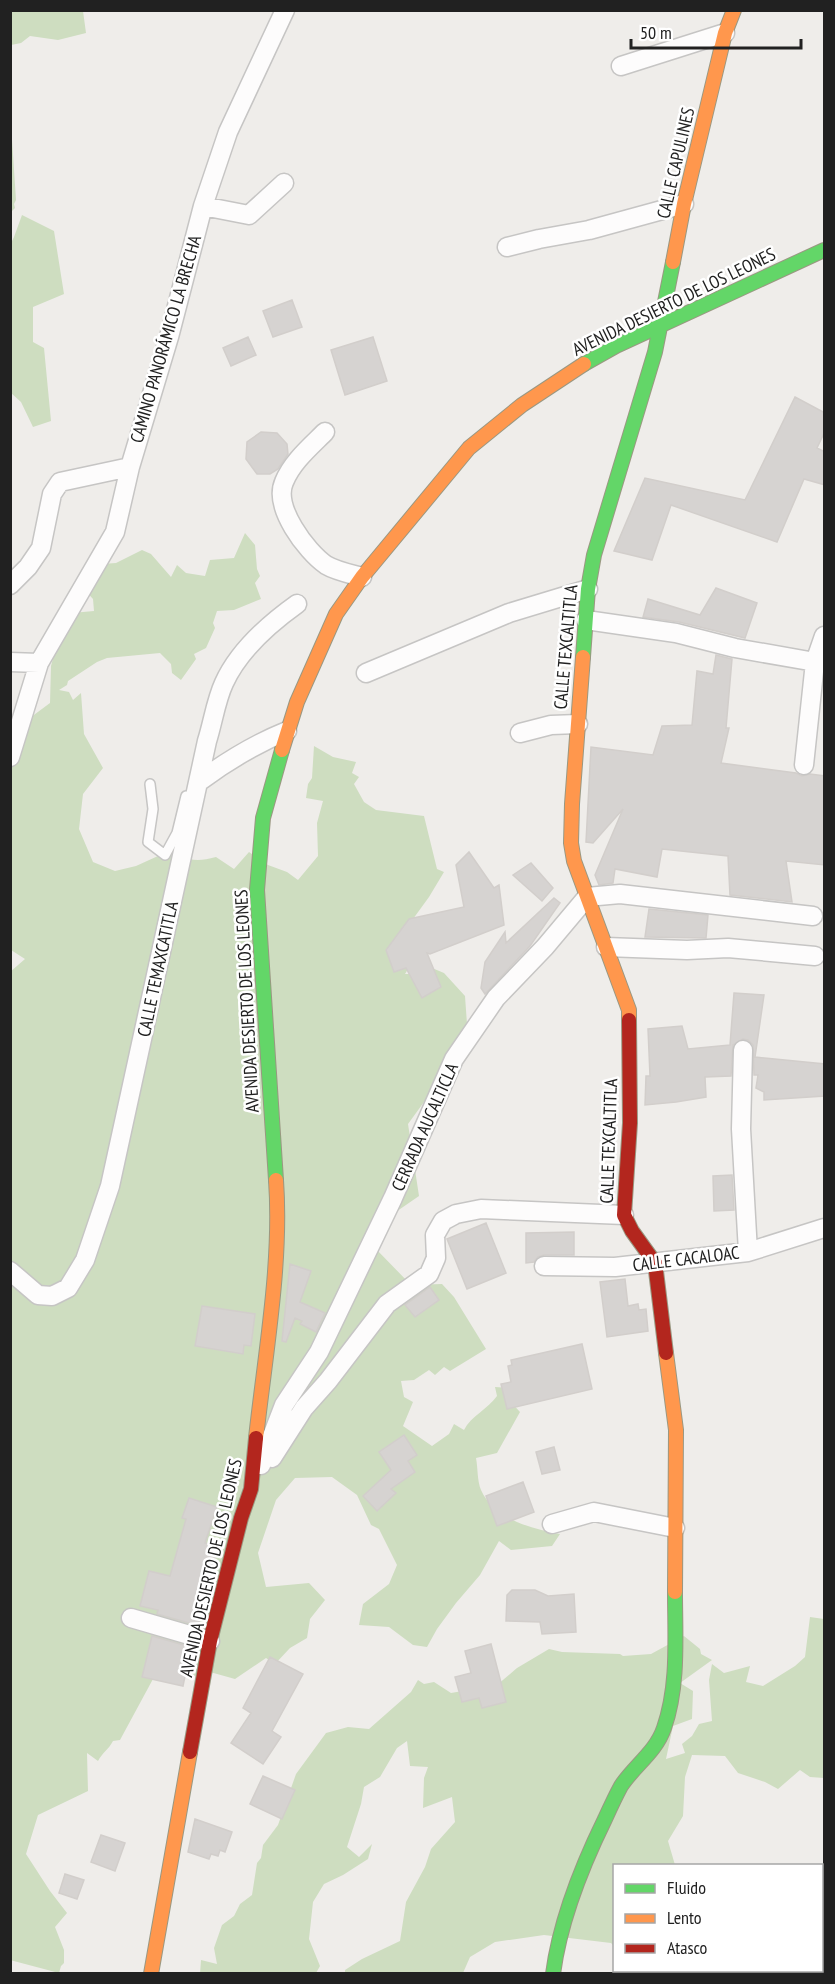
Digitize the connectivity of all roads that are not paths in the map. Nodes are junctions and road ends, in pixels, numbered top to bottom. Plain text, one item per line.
1 (285, 10) edge
2 (734, 10) edge
3 (725, 33) junction
4 (621, 66) dead end
5 (284, 183) dead end
6 (684, 204) junction
7 (203, 206) junction
8 (507, 248) dead end
9 (825, 250) edge
10 (660, 326) junction
11 (325, 432) dead end
12 (130, 467) junction
13 (362, 577) junction
14 (10, 585) edge
15 (588, 589) junction
16 (297, 604) dead end
17 (586, 620) junction
18 (825, 636) edge
19 (10, 662) edge
20 (815, 662) junction
21 (39, 663) junction
22 (366, 673) dead end
23 (578, 724) junction
24 (286, 730) junction
25 (519, 733) dead end
26 (10, 757) edge
27 (804, 765) dead end
28 (200, 781) junction
29 (150, 784) dead end
30 (586, 897) junction
31 (813, 916) dead end
32 (606, 946) junction
33 (815, 956) dead end
34 (742, 1050) dead end
35 (624, 1215) junction
36 (825, 1228) edge
37 (748, 1252) junction
38 (655, 1263) junction
39 (544, 1266) dead end
40 (10, 1271) edge
41 (251, 1489) junction
42 (552, 1524) dead end
43 (675, 1528) junction
44 (131, 1618) dead end
45 (210, 1641) junction
46 (151, 1974) edge
47 (553, 1974) edge

1 - 7 street, CAMINO PANORÁMICO LA BRECHA
2 - 3 street, CALLE CAPULINES
3 - 4 street
3 - 6 street, CALLE CAPULINES
5 - 7 street
6 - 8 street
6 - 10 street, CALLE CAPULINES
7 - 12 street, CAMINO PANORÁMICO LA BRECHA
9 - 10 street, AVENIDA DESIERTO DE LOS LEONES
10 - 13 street, AVENIDA DESIERTO DE LOS LEONES
10 - 15 street, CALLE TEXCALTITLA
11 - 13 street
12 - 14 street
12 - 21 street, CAMINO PANORÁMICO LA BRECHA
13 - 24 street, AVENIDA DESIERTO DE LOS LEONES
15 - 17 street, CALLE TEXCALTITLA
15 - 22 street
16 - 28 street, CALLE TEMAXCATITLA
17 - 20 street
17 - 23 street, CALLE TEXCALTITLA
18 - 20 street
19 - 21 street
20 - 27 street
21 - 26 street, CAMINO PANORÁMICO LA BRECHA
23 - 25 street
23 - 30 street, CALLE TEXCALTITLA
24 - 28 street
24 - 41 street, AVENIDA DESIERTO DE LOS LEONES
28 - 29 lane
28 - 40 street, CALLE TEMAXCATITLA
30 - 31 street
30 - 32 street, CALLE TEXCALTITLA
30 - 41 street, CERRADA AUCALTICLA
32 - 33 street
32 - 35 street, CALLE TEXCALTITLA
34 - 37 street
35 - 38 street, CALLE TEXCALTITLA
35 - 41 street
36 - 37 street, CALLE CACALOAC
37 - 38 street, CALLE CACALOAC
38 - 39 street, CALLE CACALOAC
38 - 43 street, CALLE TEXCALTITLA
41 - 45 street, AVENIDA DESIERTO DE LOS LEONES
42 - 43 street
43 - 47 street, CALLE TEXCALTITLA
44 - 45 street
45 - 46 street, AVENIDA DESIERTO DE LOS LEONES

